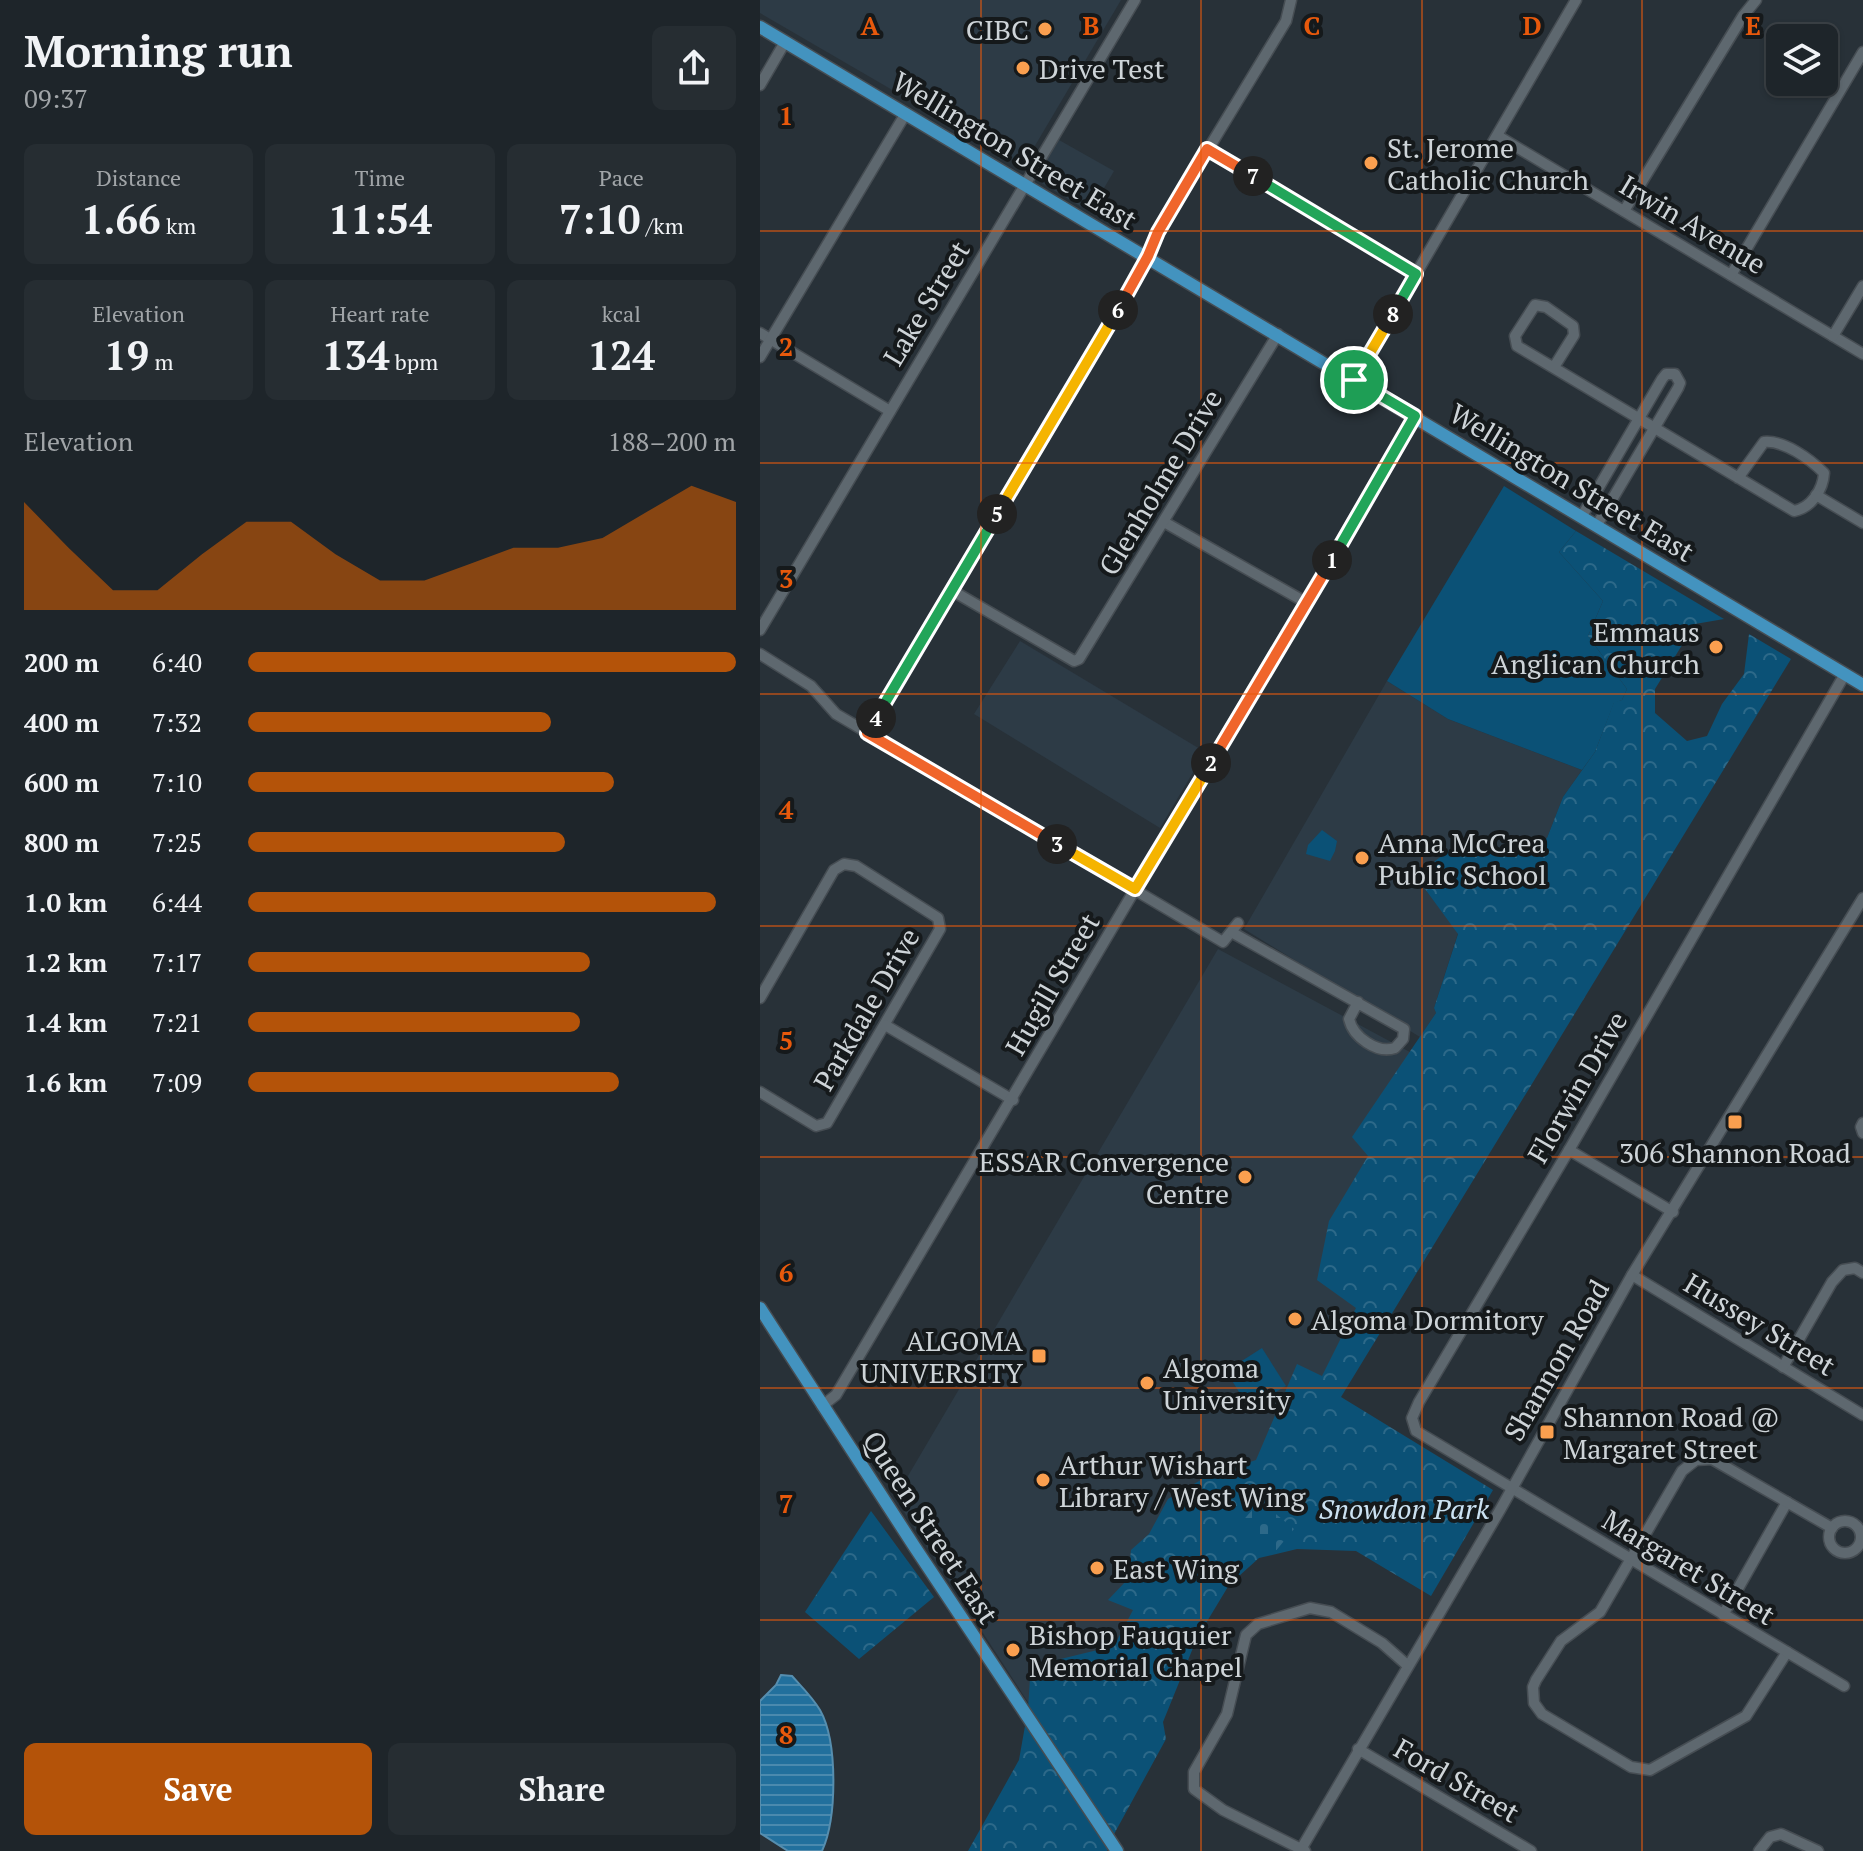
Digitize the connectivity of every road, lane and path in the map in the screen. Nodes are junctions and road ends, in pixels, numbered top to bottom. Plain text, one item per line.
1 (1135, 0) edge
2 (1291, 0) edge
3 (1576, 0) edge
4 (1756, 0) edge
5 (760, 27) edge
6 (785, 42) junction
7 (1863, 52) edge
8 (760, 85) edge
9 (906, 113) junction
10 (1498, 136) junction
11 (1207, 149) junction
12 (1025, 184) junction
13 (1624, 211) junction
14 (1148, 256) junction
15 (1416, 274) junction
16 (1731, 275) junction
17 (1863, 286) edge
18 (760, 333) edge
19 (1278, 334) junction
20 (1833, 336) junction
21 (771, 339) junction
22 (1863, 354) edge
23 (760, 357) edge
24 (1554, 367) junction
25 (1354, 380) junction
26 (890, 411) junction
27 (1415, 416) junction
28 (1639, 418) junction
29 (1655, 428) junction
30 (1738, 478) junction
31 (1816, 495) junction
32 (1582, 516) junction
33 (1164, 522) junction
34 (1863, 523) edge
35 (1597, 525) junction
36 (951, 590) junction
37 (1307, 603) junction
38 (760, 630) edge
39 (760, 654) edge
40 (1845, 674) junction
41 (1863, 685) edge
42 (867, 733) junction
43 (1135, 889) junction
44 (1863, 898) edge
45 (760, 998) edge
46 (1358, 1002) junction
47 (885, 1025) junction
48 (760, 1092) edge
49 (1013, 1100) junction
50 (1863, 1123) edge
51 (1863, 1133) edge
52 (1569, 1150) junction
53 (1673, 1212) junction
54 (1863, 1273) edge
55 (1632, 1275) junction
56 (760, 1308) edge
57 (1783, 1367) junction
58 (822, 1406) junction
59 (1863, 1415) edge
60 (1511, 1486) junction
61 (1787, 1502) junction
62 (1832, 1528) dead end
63 (1631, 1560) junction
64 (1723, 1615) junction
65 (1787, 1652) junction
66 (1407, 1665) junction
67 (1844, 1686) dead end
68 (1358, 1749) junction
69 (1302, 1850) edge
70 (1117, 1851) edge
71 (1531, 1851) edge
72 (1759, 1851) edge
73 (1818, 1851) edge

1 - 12 street, Lake Street
2 - 11 street
3 - 10 street
4 - 13 street
5 - 6 main road, Wellington Street East
6 - 8 street
6 - 9 main road, Wellington Street East
7 - 16 street
9 - 12 main road, Wellington Street East
9 - 21 street
10 - 13 street, Irwin Avenue
10 - 15 street
11 - 14 street
11 - 15 street
12 - 14 main road, Wellington Street East
12 - 26 street, Lake Street
13 - 16 street, Irwin Avenue
14 - 19 main road, Wellington Street East
14 - 36 street
15 - 25 street
16 - 20 street, Irwin Avenue
17 - 20 street
18 - 21 street
19 - 25 main road, Wellington Street East
19 - 33 street, Glenholme Drive
20 - 22 street, Irwin Avenue
21 - 23 street
21 - 26 street
24 - 24 street
24 - 28 street
25 - 27 main road, Wellington Street East
26 - 38 street, Lake Street
27 - 32 main road, Wellington Street East
27 - 37 street, Hugill Street
28 - 29 street
28 - 29 street
28 - 32 street
29 - 30 street
29 - 35 street
30 - 31 street
30 - 31 street
31 - 34 street
32 - 35 main road, Wellington Street East
33 - 36 street, Glenholme Drive
33 - 37 street
35 - 40 main road, Wellington Street East
36 - 42 street
37 - 43 street, Hugill Street
39 - 42 street
40 - 41 main road, Wellington Street East
40 - 52 street, Florwin Drive
42 - 43 street
43 - 46 street
43 - 49 street, Hugill Street
44 - 53 street, Shannon Road
45 - 47 street, Parkdale Drive
46 - 46 street
47 - 48 street, Parkdale Drive
47 - 49 street
49 - 58 street, Hugill Street
50 - 51 street
52 - 53 street
52 - 60 street, Florwin Drive
53 - 55 street, Shannon Road
54 - 57 street
55 - 57 street, Hussey Street
55 - 60 street, Shannon Road
56 - 58 main road, Queen Street East
57 - 59 street, Hussey Street
58 - 70 main road, Queen Street East
60 - 63 street, Margaret Street
60 - 66 street, Shannon Road
61 - 62 street
61 - 63 street
61 - 64 street
63 - 64 street, Margaret Street
63 - 65 street
64 - 65 street, Margaret Street
65 - 67 street, Margaret Street
66 - 68 street, Shannon Road
66 - 69 street
68 - 69 street, Shannon Road
68 - 71 street, Ford Street
72 - 73 street

